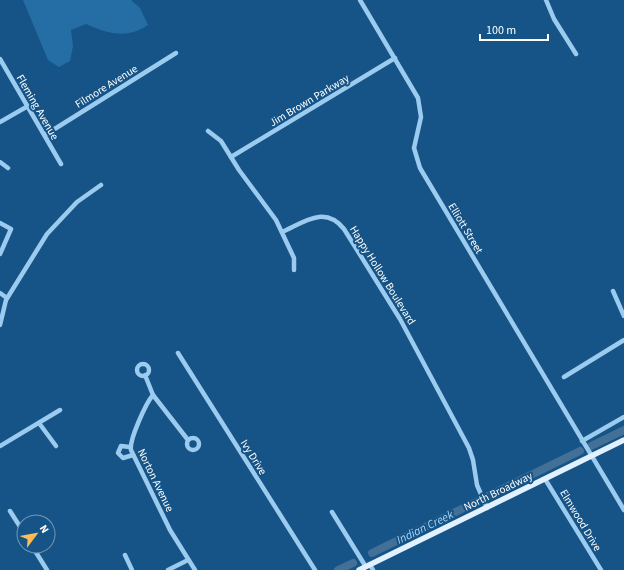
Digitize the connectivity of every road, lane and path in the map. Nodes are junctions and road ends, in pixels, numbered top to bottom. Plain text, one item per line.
1 (360, 0) edge
2 (546, 0) edge
3 (176, 53) dead end
4 (576, 54) dead end
5 (395, 58) junction
6 (0, 59) edge
7 (28, 106) junction
8 (0, 122) edge
9 (208, 131) dead end
10 (45, 135) junction
11 (231, 157) junction
12 (0, 162) edge
13 (61, 164) dead end
14 (8, 168) dead end
15 (101, 185) dead end
16 (0, 223) edge
17 (282, 232) junction
18 (0, 254) edge
19 (294, 270) dead end
20 (613, 290) dead end
21 (0, 292) edge
22 (8, 298) junction
23 (624, 316) edge
24 (0, 325) edge
25 (624, 340) edge
26 (178, 353) dead end
27 (145, 375) dead end
28 (564, 377) dead end
29 (153, 395) junction
30 (60, 410) dead end
31 (624, 417) edge
32 (39, 423) junction
33 (188, 440) dead end
34 (624, 440) edge
35 (582, 441) junction
36 (0, 446) edge
37 (56, 446) dead end
38 (130, 446) junction
39 (133, 455) junction
40 (591, 457) junction
41 (545, 479) junction
42 (487, 508) junction
43 (624, 510) edge
44 (10, 511) dead end
45 (332, 512) dead end
46 (16, 520) edge
47 (37, 554) edge
48 (125, 555) dead end
49 (188, 560) junction
50 (370, 567) edge
51 (47, 570) edge
52 (132, 570) edge
53 (168, 570) edge
54 (194, 570) edge
55 (315, 570) edge
56 (359, 570) edge
57 (601, 570) edge

1 - 5 street, Elliott Street
2 - 4 street
3 - 10 street, Filmore Avenue
5 - 11 street, Jim Brown Parkway
5 - 35 street, Elliott Street
6 - 7 street, Fleming Avenue
7 - 8 street
7 - 10 street, Fleming Avenue
9 - 11 street
10 - 13 street, Fleming Avenue
11 - 17 street
12 - 14 street
15 - 22 street
16 - 18 street
17 - 19 street
17 - 42 street, Happy Hollow Boulevard
20 - 23 street
21 - 22 street
22 - 24 street
25 - 28 street
26 - 55 street, Ivy Drive
27 - 29 street
29 - 33 street
29 - 38 street, Norton Avenue
30 - 32 street
31 - 35 street
32 - 36 street
32 - 37 street
34 - 40 main road, North Broadway
35 - 40 street, Elliott Street
38 - 39 street, Norton Avenue
38 - 39 street
39 - 49 street, Norton Avenue
40 - 41 main road, North Broadway
40 - 43 street, Elliott Street
41 - 42 main road, North Broadway
41 - 57 street, Elmwood Drive
42 - 50 main road, North Broadway
44 - 46 street
45 - 50 street
47 - 51 street
48 - 52 street
49 - 53 street
49 - 54 street, Norton Avenue
50 - 56 main road, North Broadway

